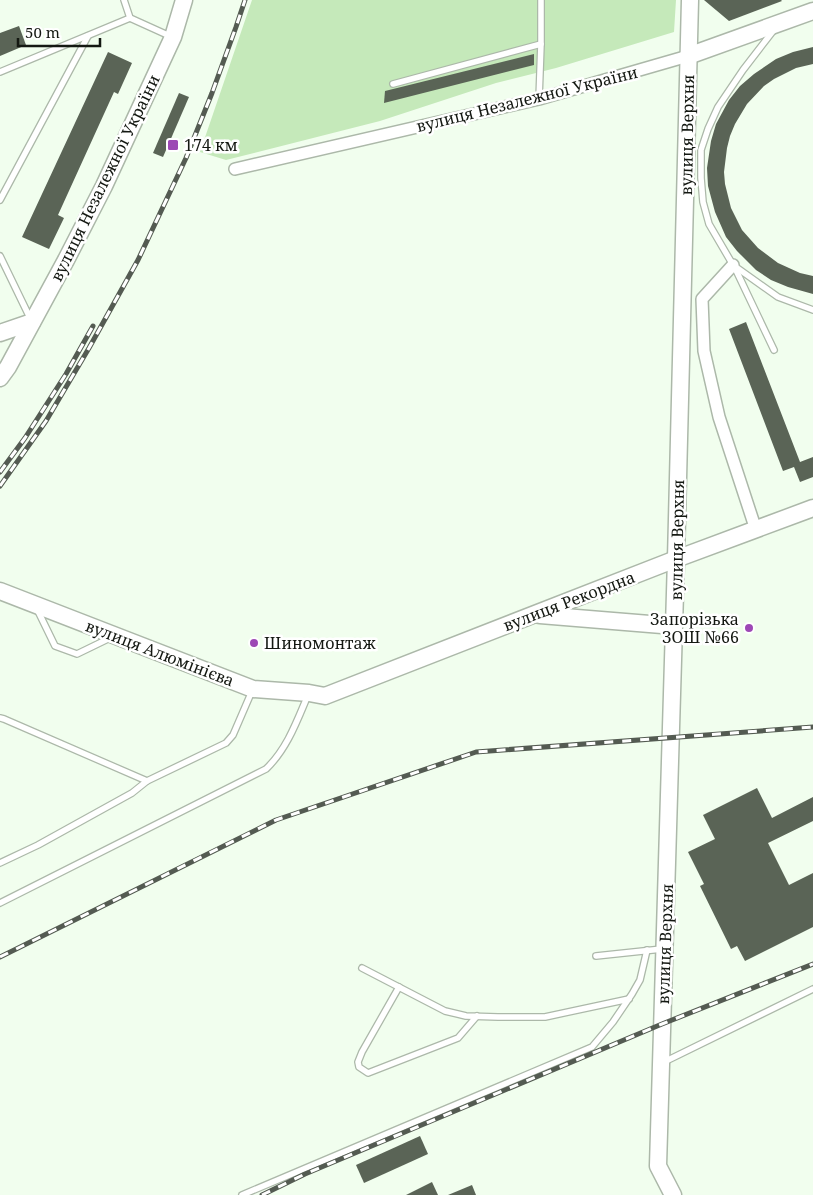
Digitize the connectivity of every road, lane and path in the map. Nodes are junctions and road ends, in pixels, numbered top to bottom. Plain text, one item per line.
1 (124, 0) edge
2 (184, 0) edge
3 (541, 0) edge
4 (690, 0) edge
5 (813, 11) edge
6 (130, 18) junction
7 (779, 23) junction
8 (88, 36) junction
9 (173, 37) junction
10 (541, 44) junction
11 (688, 56) junction
12 (0, 72) edge
13 (393, 84) dead end
14 (539, 99) junction
15 (236, 169) dead end
16 (0, 200) edge
17 (0, 256) edge
18 (733, 264) junction
19 (813, 310) edge
20 (32, 322) junction
21 (0, 334) edge
22 (774, 350) dead end
23 (0, 378) edge
24 (813, 508) edge
25 (756, 530) junction
26 (676, 560) junction
27 (2, 595) edge
28 (35, 605) junction
29 (535, 614) junction
30 (674, 626) junction
31 (115, 636) junction
32 (253, 689) junction
33 (317, 694) junction
34 (0, 718) edge
35 (147, 781) junction
36 (0, 863) edge
37 (0, 902) edge
38 (664, 948) junction
39 (647, 950) junction
40 (596, 956) dead end
41 (362, 968) dead end
42 (399, 986) junction
43 (813, 989) edge
44 (628, 999) junction
45 (477, 1016) junction
46 (661, 1064) junction
47 (242, 1195) edge
48 (674, 1195) edge

1 - 6 lane
2 - 9 street, вулиця Незалежної України
3 - 10 lane
4 - 11 street, вулиця Верхня
5 - 7 street, вулиця Незалежної України
6 - 8 lane
6 - 9 lane
7 - 11 street, вулиця Незалежної України
7 - 18 lane
8 - 12 lane
8 - 16 lane
9 - 20 street, вулиця Незалежної України
10 - 13 lane
10 - 14 lane
11 - 14 street, вулиця Незалежної України
11 - 26 street, вулиця Верхня
14 - 15 street, вулиця Незалежної України
17 - 20 lane
18 - 19 lane
18 - 22 lane
18 - 25 street
20 - 21 street
20 - 23 street
24 - 25 street, вулиця Рекордна
25 - 26 street, вулиця Рекордна
26 - 29 street, вулиця Рекордна
26 - 30 street, вулиця Верхня
27 - 28 street, вулиця Алюмінієва
28 - 31 street, вулиця Алюмінієва
28 - 31 lane
29 - 30 street
29 - 33 street, вулиця Рекордна
30 - 38 street, вулиця Верхня
31 - 32 street, вулиця Алюмінієва
32 - 33 street, вулиця Алюмінієва
32 - 35 lane
33 - 37 lane
34 - 35 lane
35 - 36 lane
38 - 39 lane
38 - 46 street, вулиця Верхня
39 - 40 lane
39 - 44 lane
41 - 42 lane
42 - 45 lane
42 - 45 lane
43 - 46 lane
44 - 45 lane
44 - 47 lane
46 - 48 street, вулиця Верхня

